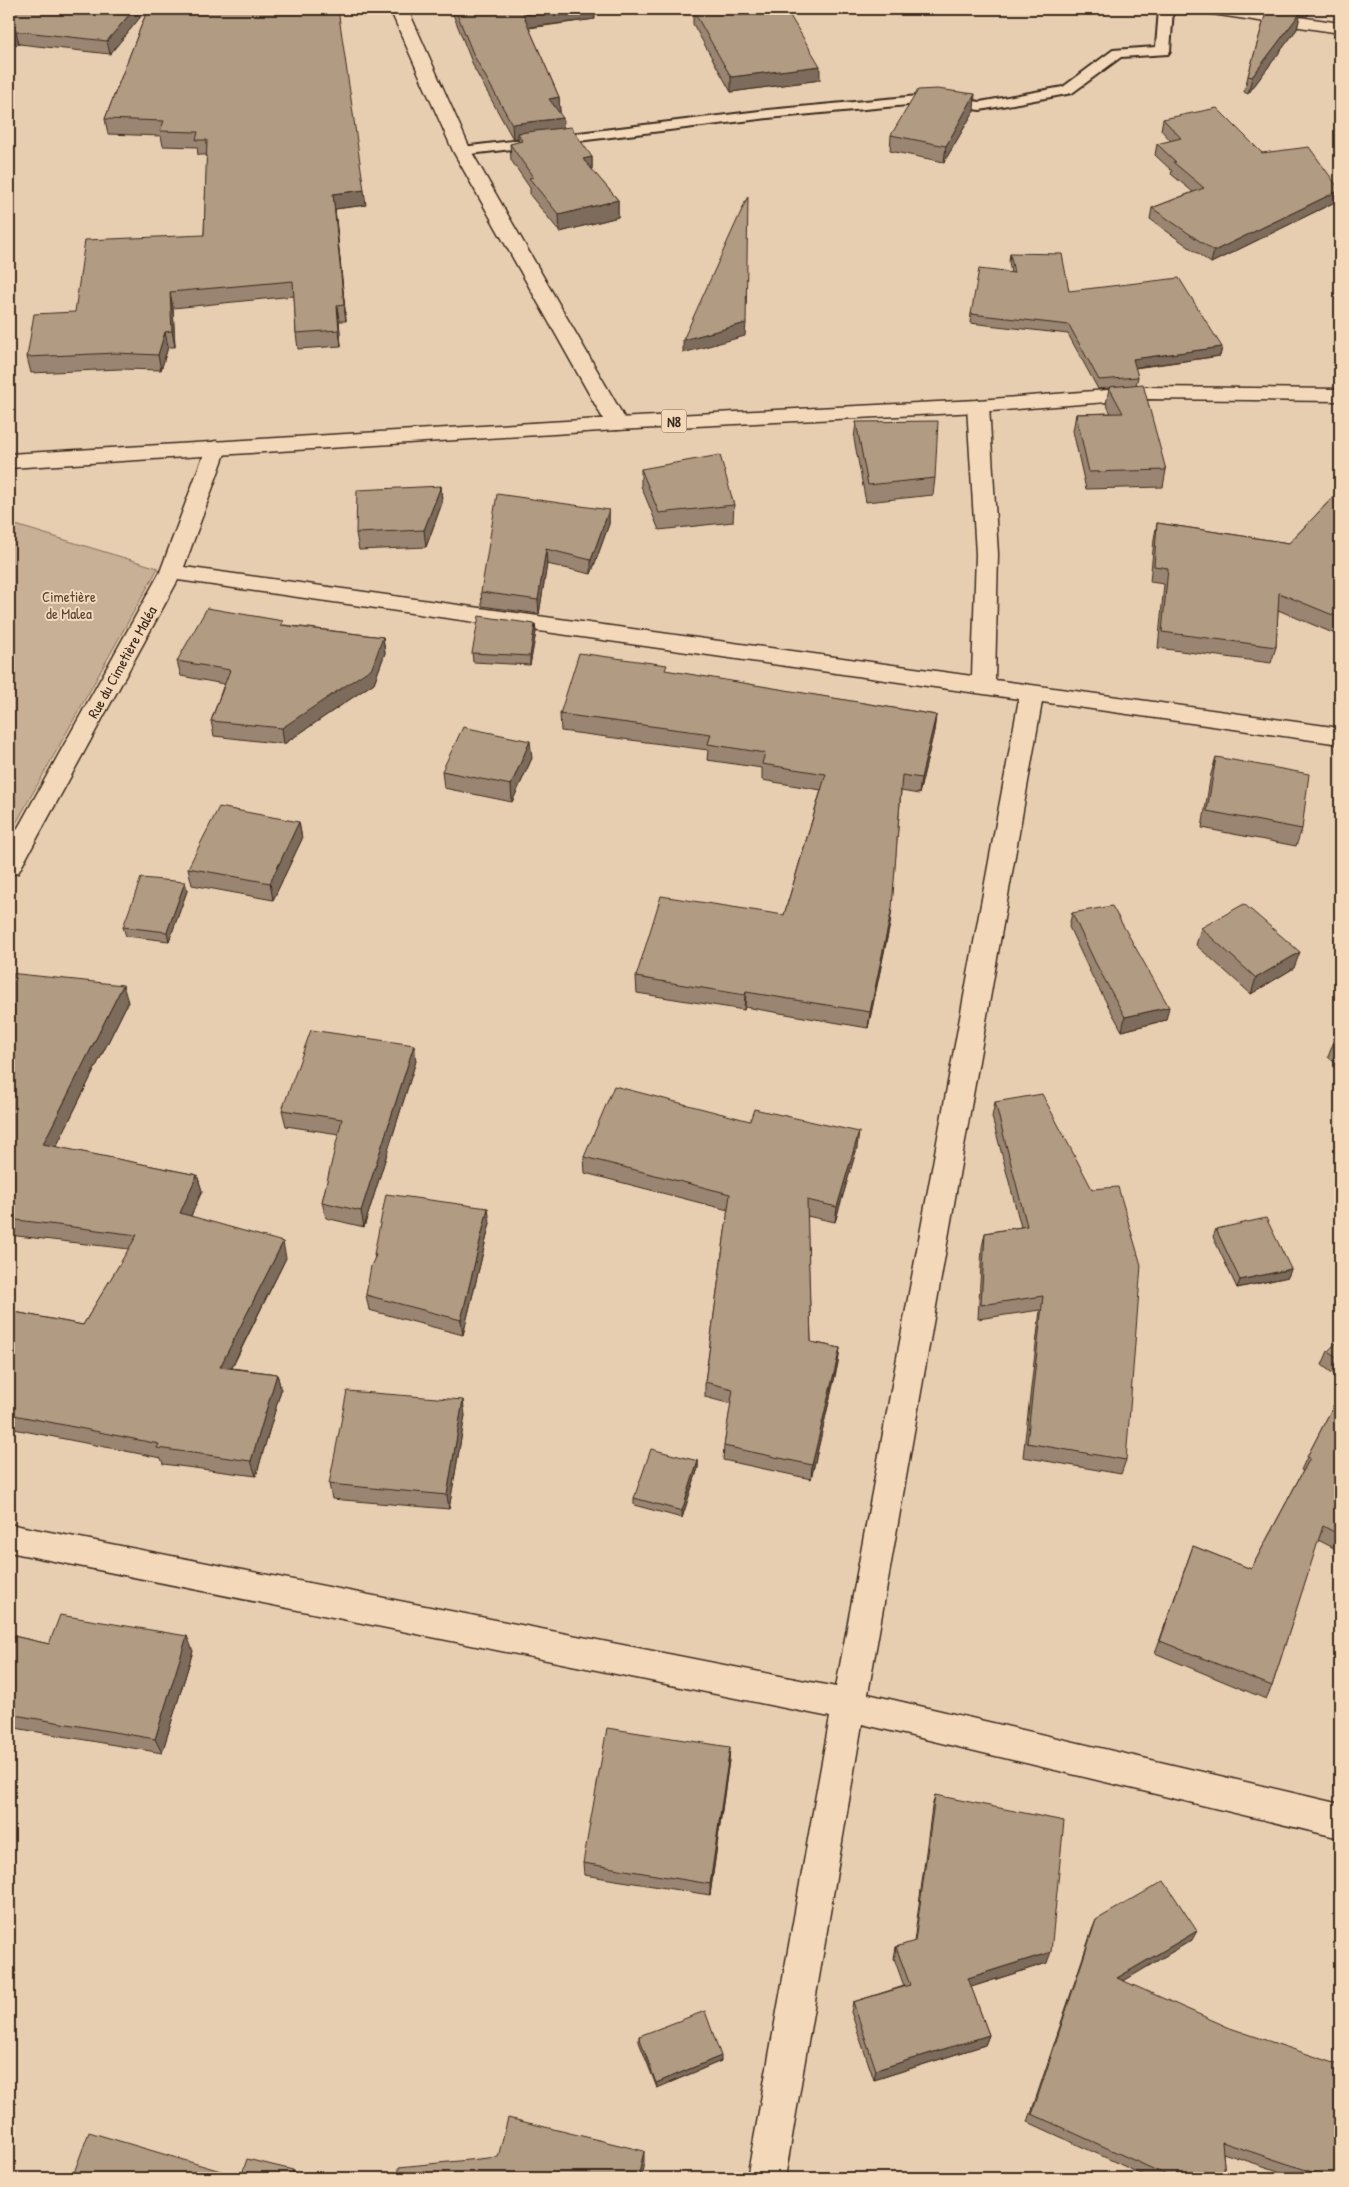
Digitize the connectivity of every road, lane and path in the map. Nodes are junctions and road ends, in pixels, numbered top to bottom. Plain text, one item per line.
1 (395, 9) edge
2 (1166, 9) edge
3 (1212, 9) edge
4 (1340, 28) edge
5 (462, 152) junction
6 (1340, 395) edge
7 (978, 406) junction
8 (617, 424) junction
9 (216, 448) junction
10 (9, 461) edge
11 (171, 572) junction
12 (983, 686) junction
13 (1032, 693) junction
14 (1340, 736) edge
15 (9, 866) edge
16 (9, 1538) edge
17 (849, 1705) junction
18 (1340, 1821) edge
19 (766, 2178) edge

1 - 5 street
2 - 5 lane
3 - 4 street
5 - 8 street
6 - 7 street, N8
7 - 8 street, N8
7 - 12 street
8 - 9 street, N8
9 - 10 street, N8
9 - 11 street, Rue du Cimetière Maléa
11 - 12 street
11 - 15 street, Rue du Cimetière Maléa
12 - 13 street
13 - 14 street
13 - 17 street
16 - 17 street
17 - 18 street
17 - 19 street

